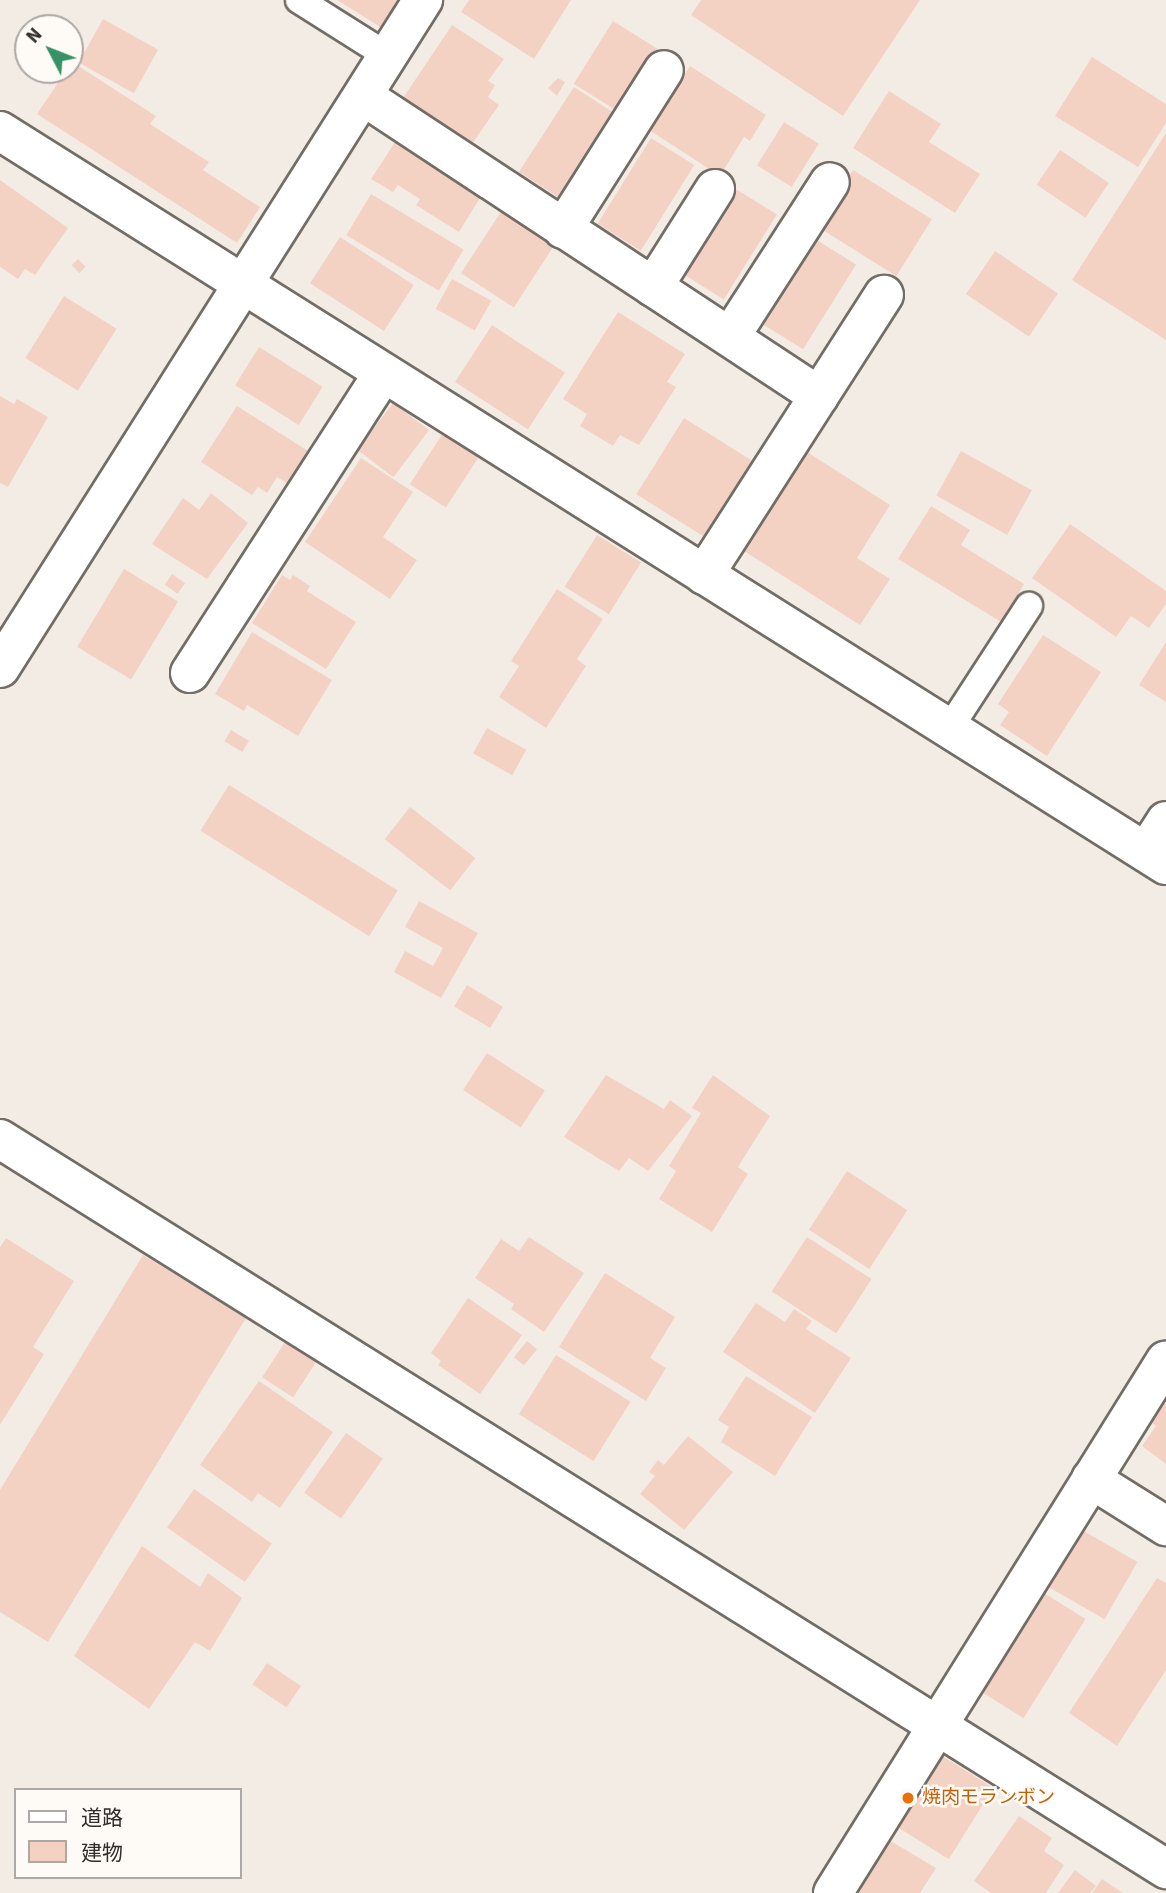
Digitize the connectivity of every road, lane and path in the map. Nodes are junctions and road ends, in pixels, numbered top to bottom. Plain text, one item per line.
1 (299, 0) edge
2 (424, 0) edge
3 (388, 56) junction
4 (664, 70) dead end
5 (363, 96) junction
6 (4, 143) edge
7 (830, 182) dead end
8 (715, 189) dead end
9 (563, 229) junction
10 (242, 286) junction
11 (653, 287) junction
12 (884, 295) dead end
13 (730, 337) junction
14 (383, 374) junction
15 (819, 396) junction
16 (704, 575) junction
17 (1029, 606) dead end
18 (0, 668) edge
19 (190, 673) dead end
20 (949, 729) junction
21 (1159, 846) edge
22 (0, 1139) edge
23 (1166, 1360) edge
24 (1091, 1479) junction
25 (1166, 1527) edge
26 (935, 1726) junction
27 (1166, 1869) edge
28 (833, 1893) edge

1 - 3 lane
2 - 3 street
3 - 5 street
4 - 9 street
5 - 9 street
5 - 10 street
6 - 10 street
7 - 13 street
8 - 11 street
9 - 11 street
10 - 14 street
10 - 18 street
11 - 13 street
12 - 15 street
13 - 15 street
14 - 16 street
14 - 19 street
15 - 16 street
16 - 20 street
17 - 20 lane
20 - 21 street
22 - 26 street
23 - 24 street
24 - 25 street
24 - 26 street
26 - 27 street
26 - 28 street

